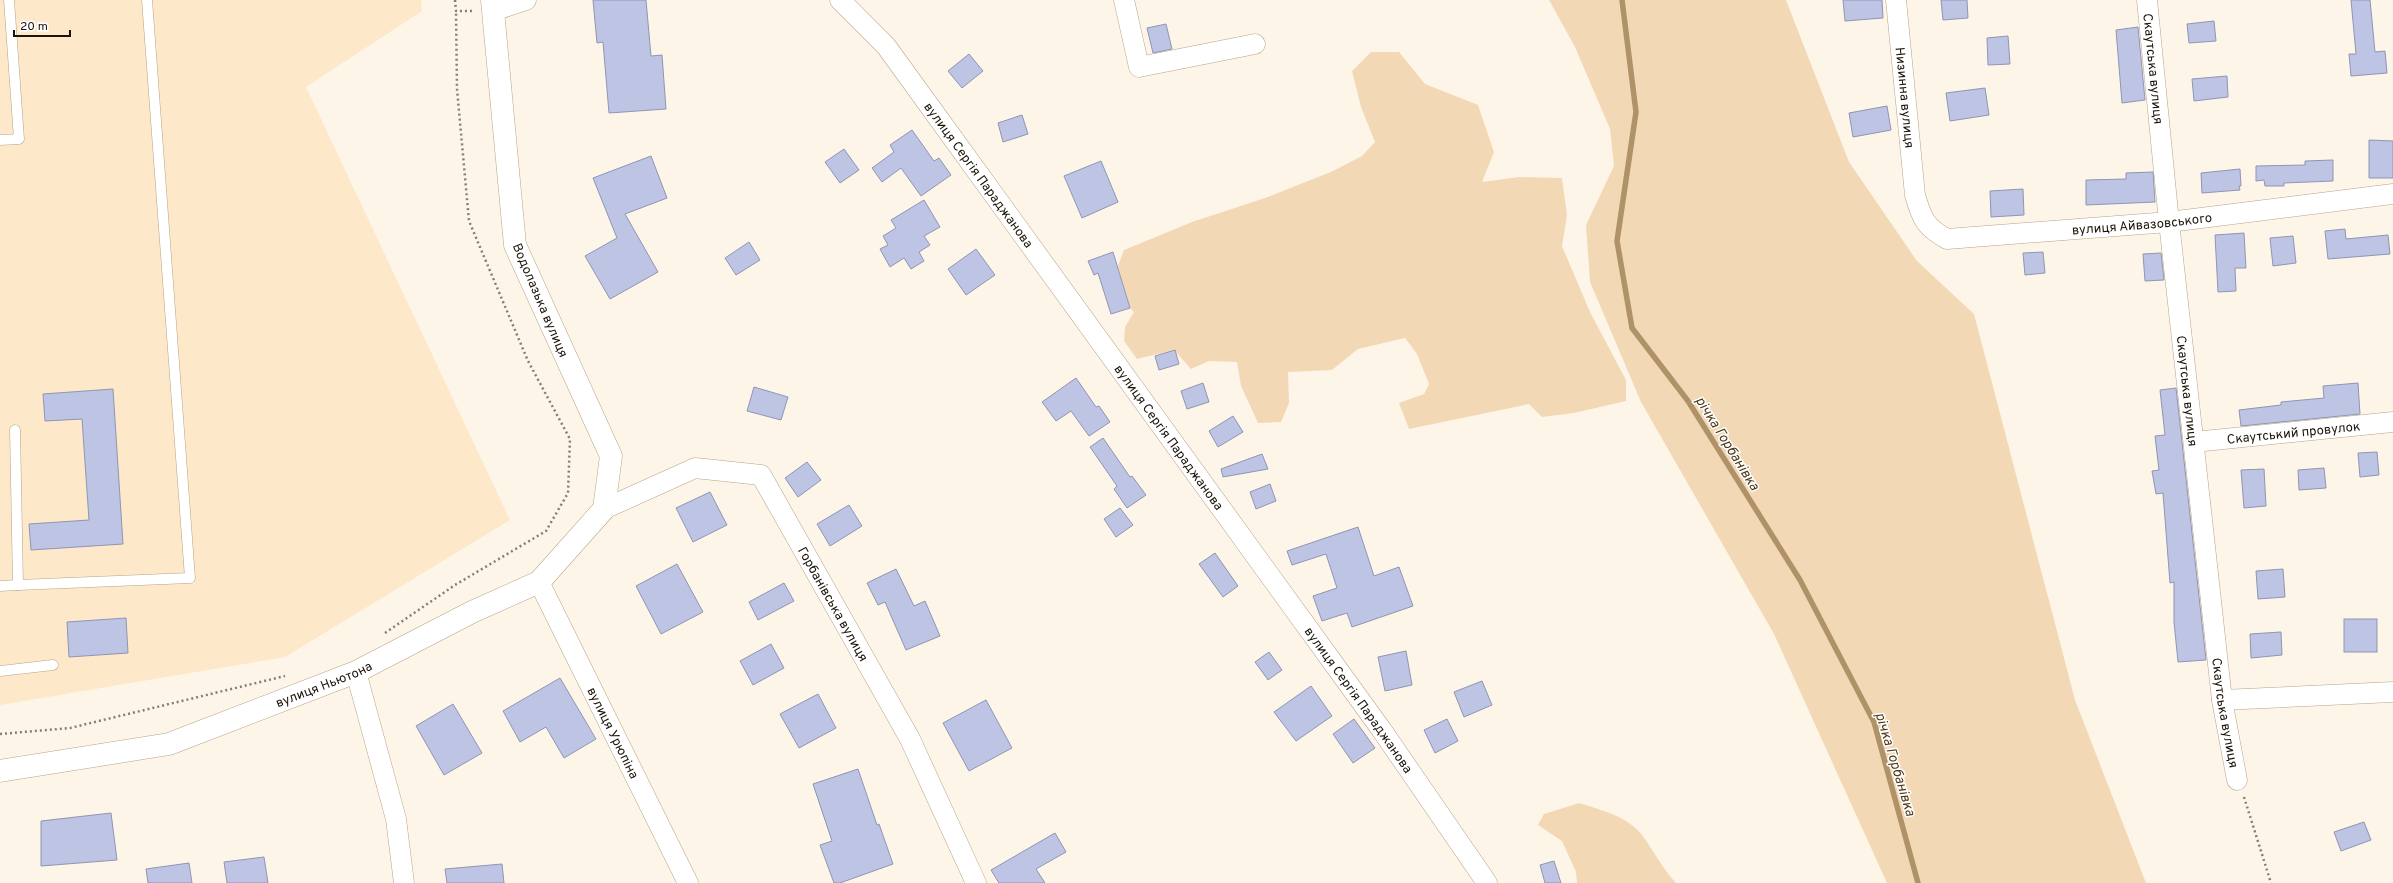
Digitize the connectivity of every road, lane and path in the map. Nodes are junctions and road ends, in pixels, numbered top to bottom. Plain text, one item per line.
1 (9, 0) edge
2 (147, 0) edge
3 (455, 0) edge
4 (526, 0) edge
5 (840, 0) edge
6 (1124, 0) edge
7 (1896, 0) edge
8 (2147, 0) edge
9 (493, 5) edge
10 (456, 11) junction
11 (1255, 44) dead end
12 (0, 140) edge
13 (2393, 194) edge
14 (1915, 195) joint
15 (2169, 222) junction
16 (2393, 422) edge
17 (15, 430) dead end
18 (2194, 442) junction
19 (604, 509) junction
20 (539, 582) junction
21 (18, 585) junction
22 (0, 586) edge
23 (384, 633) dead end
24 (53, 665) dead end
25 (0, 671) edge
26 (356, 672) junction
27 (286, 676) dead end
28 (2393, 692) edge
29 (2222, 700) junction
30 (0, 734) edge
31 (0, 770) edge
32 (2237, 780) joint
33 (404, 883) edge
34 (688, 883) edge
35 (976, 883) edge
36 (1487, 883) edge
37 (2271, 883) edge

1 - 12 lane
2 - 21 lane
3 - 10 path
4 - 9 street
5 - 36 street, вулиця Сергія Параджанова
6 - 11 street
7 - 14 street, Низинна вулиця
8 - 15 street, Скаутська вулиця
9 - 10 path
9 - 19 street, Водолазька вулиця
10 - 23 path
13 - 15 street, вулиця Айвазовського
14 - 15 street, вулиця Айвазовського
15 - 18 street, Скаутська вулиця
16 - 18 street, Скаутський провулок
17 - 21 lane
18 - 29 street, Скаутська вулиця
19 - 20 street, вулиця Ньютона
19 - 35 street, Горбанівська вулиця
20 - 26 street, вулиця Ньютона
20 - 34 street, вулиця Урюпіна
21 - 22 lane
24 - 25 lane
26 - 31 street, вулиця Ньютона
26 - 33 street
27 - 30 path
28 - 29 street
29 - 32 street, Скаутська вулиця
32 - 37 path

